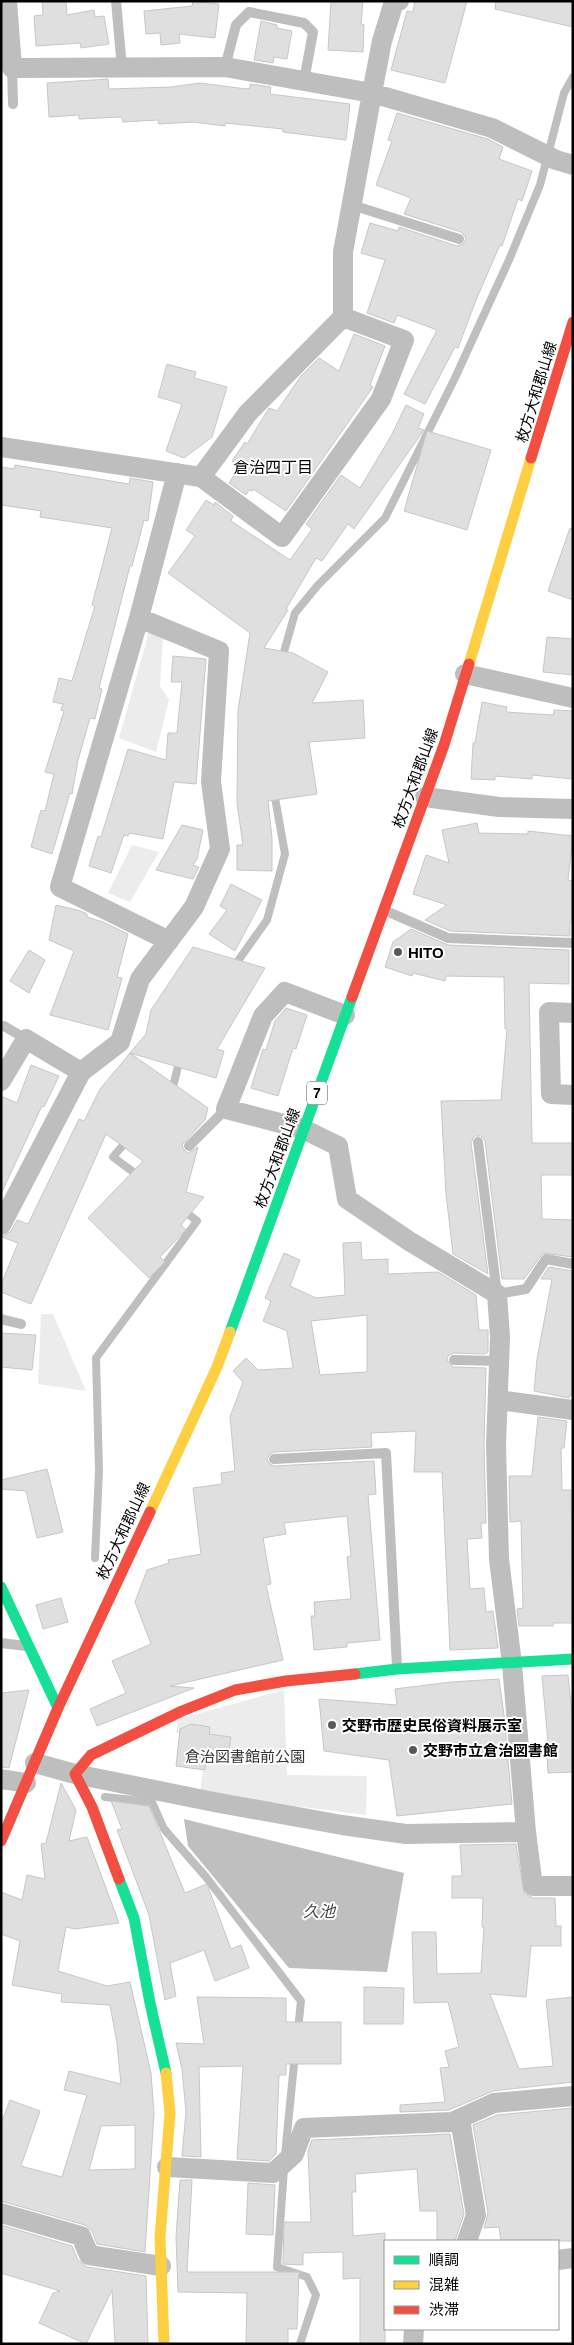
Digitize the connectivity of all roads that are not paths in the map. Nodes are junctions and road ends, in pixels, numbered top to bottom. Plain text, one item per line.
1 (7, 1) edge
2 (116, 1) edge
3 (395, 2) edge
4 (225, 67) junction
5 (12, 68) junction
6 (122, 68) junction
7 (304, 81) junction
8 (372, 93) junction
9 (13, 104) dead end
10 (557, 159) edge
11 (352, 205) junction
12 (459, 239) dead end
13 (343, 317) junction
14 (573, 322) edge
15 (1, 447) edge
16 (177, 473) junction
17 (201, 477) junction
18 (139, 618) junction
19 (465, 674) junction
20 (573, 698) edge
21 (425, 797) junction
22 (573, 809) edge
23 (384, 910) junction
24 (168, 941) junction
25 (573, 943) edge
26 (573, 1013) edge
27 (345, 1015) junction
28 (4, 1026) dead end
29 (26, 1039) junction
30 (81, 1072) junction
31 (1, 1082) edge
32 (573, 1095) edge
33 (226, 1109) junction
34 (303, 1129) junction
35 (478, 1142) dead end
36 (189, 1146) dead end
37 (1, 1225) edge
38 (573, 1264) edge
39 (497, 1294) junction
40 (1, 1319) edge
41 (21, 1324) dead end
42 (454, 1360) dead end
43 (500, 1361) junction
44 (499, 1400) junction
45 (573, 1410) edge
46 (274, 1459) dead end
47 (1, 1588) edge
48 (1, 1643) edge
49 (29, 1646) junction
50 (573, 1659) edge
51 (512, 1664) junction
52 (397, 1669) junction
53 (58, 1708) junction
54 (35, 1763) junction
55 (75, 1774) junction
56 (1, 1779) edge
57 (26, 1783) junction
58 (526, 1832) junction
59 (1, 1841) edge
60 (573, 1886) edge
61 (573, 2096) edge
62 (460, 2119) junction
63 (167, 2167) junction
64 (1, 2214) edge
65 (467, 2240) edge
66 (573, 2258) edge
67 (559, 2260) edge
68 (161, 2266) junction
69 (414, 2330) edge
70 (164, 2344) edge
71 (413, 2344) edge

1 - 5 street
2 - 6 lane
3 - 8 street
4 - 6 street
4 - 7 street
4 - 7 lane
5 - 6 street
5 - 9 lane
7 - 8 street
8 - 10 street
8 - 11 street
11 - 12 lane
11 - 13 street
13 - 17 street
13 - 17 street
14 - 19 main road, 枚方大和郡山線 / 7
15 - 16 street
16 - 17 street
16 - 18 street
18 - 24 street
18 - 24 street
19 - 20 street
19 - 21 main road, 枚方大和郡山線 / 7
21 - 22 street
21 - 23 main road, 枚方大和郡山線 / 7
23 - 25 lane
23 - 27 main road, 枚方大和郡山線 / 7
24 - 30 street
26 - 32 street
27 - 33 street
27 - 34 main road, 枚方大和郡山線 / 7
28 - 29 lane
29 - 30 street
29 - 31 street
30 - 37 street
33 - 34 street
33 - 36 lane
34 - 39 street
34 - 53 main road, 枚方大和郡山線 / 7
35 - 39 lane
38 - 39 lane
39 - 43 street
40 - 41 lane
42 - 43 lane
43 - 44 street
44 - 45 street
44 - 51 street
46 - 52 lane
47 - 49 main road
48 - 49 lane
49 - 53 main road
50 - 51 main road
51 - 52 main road
51 - 58 street
52 - 55 main road
53 - 54 main road, 枚方大和郡山線 / 7
54 - 55 street
54 - 57 main road, 枚方大和郡山線 / 7
55 - 58 street
55 - 63 main road
56 - 57 street
57 - 59 main road, 枚方大和郡山線 / 7
58 - 60 street
61 - 62 street
62 - 63 street
62 - 65 street
63 - 68 main road
64 - 68 street
66 - 67 street
68 - 70 main road
69 - 71 street

